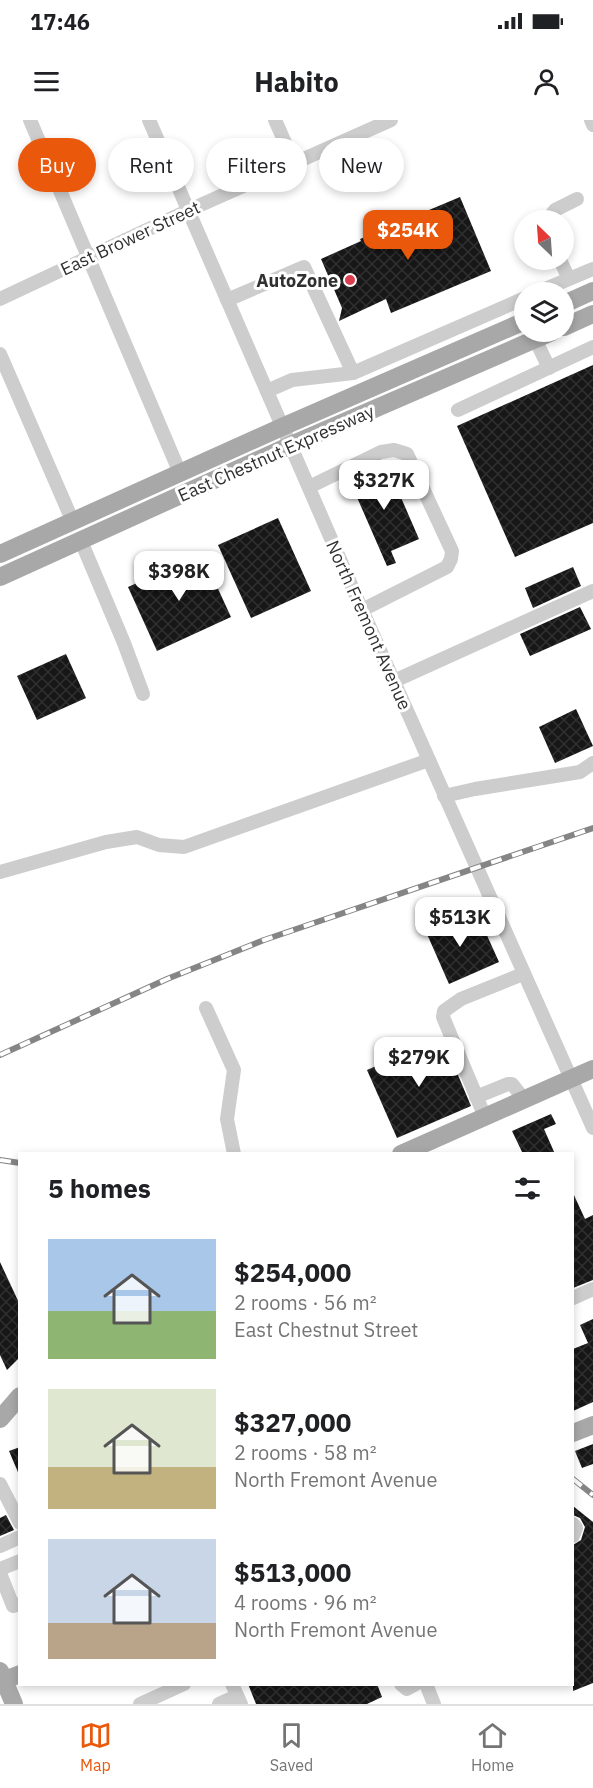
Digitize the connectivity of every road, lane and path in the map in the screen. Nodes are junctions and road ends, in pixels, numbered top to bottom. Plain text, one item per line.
1 (30, 120) edge
2 (149, 120) edge
3 (276, 120) edge
4 (391, 120) edge
5 (591, 120) edge
6 (593, 124) edge
7 (284, 138) edge
8 (307, 157) edge
9 (229, 192) edge
10 (577, 199) dead end
11 (555, 210) edge
12 (187, 211) junction
13 (89, 257) junction
14 (593, 269) edge
15 (565, 270) edge
16 (569, 279) junction
17 (562, 282) edge
18 (593, 291) edge
19 (0, 298) edge
20 (227, 300) junction
21 (574, 300) edge
22 (514, 303) edge
23 (593, 314) edge
24 (574, 323) edge
25 (514, 326) edge
26 (529, 342) edge
27 (537, 342) edge
28 (593, 347) edge
29 (0, 354) edge
30 (549, 368) junction
31 (353, 373) junction
32 (267, 391) junction
33 (458, 410) dead end
34 (282, 427) junction
35 (291, 445) junction
36 (180, 473) junction
37 (309, 487) junction
38 (73, 522) junction
39 (81, 541) junction
40 (0, 554) edge
41 (0, 577) edge
42 (593, 591) edge
43 (362, 610) junction
44 (394, 681) junction
45 (143, 694) dead end
46 (429, 760) junction
47 (593, 763) edge
48 (444, 796) junction
49 (0, 872) edge
50 (523, 974) junction
51 (206, 1008) dead end
52 (593, 1069) edge
53 (570, 1080) junction
54 (476, 1097) junction
55 (524, 1099) junction
56 (485, 1117) junction
57 (593, 1128) edge
58 (234, 1152) edge
59 (406, 1152) edge
60 (593, 1289) edge
61 (574, 1298) edge
62 (593, 1425) edge
63 (574, 1433) edge
64 (0, 1484) edge
65 (6, 1509) edge
66 (18, 1521) edge
67 (18, 1538) edge
68 (0, 1546) edge
69 (18, 1562) edge
70 (0, 1571) edge
71 (3, 1593) edge
72 (18, 1605) edge
73 (6, 1677) edge
74 (180, 1686) edge
75 (427, 1686) edge
76 (237, 1695) edge
77 (14, 1704) edge
78 (140, 1704) edge
79 (219, 1704) edge
80 (434, 1704) edge

1 - 13 street
2 - 12 street, North Fremont Avenue
3 - 7 street
4 - 8 street, East Brower Street
5 - 6 street
9 - 12 street, East Brower Street
10 - 11 street
12 - 13 street, East Brower Street
12 - 20 street, North Fremont Avenue
13 - 19 street, East Brower Street
13 - 36 street
14 - 16 street
15 - 16 street
16 - 17 street
18 - 21 main road
20 - 31 street
20 - 32 street, North Fremont Avenue
22 - 31 street
23 - 24 main road
25 - 34 main road, East Chestnut Expressway
26 - 35 main road, East Chestnut Expressway
27 - 30 street
28 - 30 street
29 - 38 street
30 - 33 street
31 - 32 street
32 - 34 street, North Fremont Avenue
34 - 35 street, North Fremont Avenue
34 - 36 main road, East Chestnut Expressway
35 - 37 street, North Fremont Avenue
35 - 39 main road, East Chestnut Expressway
36 - 38 main road, East Chestnut Expressway
37 - 43 street, North Fremont Avenue
37 - 43 street
38 - 40 main road, East Chestnut Expressway
39 - 41 main road, East Chestnut Expressway
39 - 45 street
42 - 44 street
43 - 44 street, North Fremont Avenue
44 - 46 street, North Fremont Avenue
46 - 48 street, North Fremont Avenue
46 - 49 street
47 - 48 street
48 - 50 street, North Fremont Avenue
50 - 53 street, North Fremont Avenue
50 - 54 street
51 - 58 street
52 - 53 main road
53 - 55 main road
53 - 57 street, North Fremont Avenue
54 - 55 street
54 - 56 street
55 - 56 main road
56 - 59 main road
60 - 61 street
62 - 63 main road
64 - 65 street
65 - 66 street
67 - 68 street
69 - 70 street
70 - 71 street
71 - 72 street
73 - 77 main road
74 - 78 street
75 - 80 street
76 - 79 street

